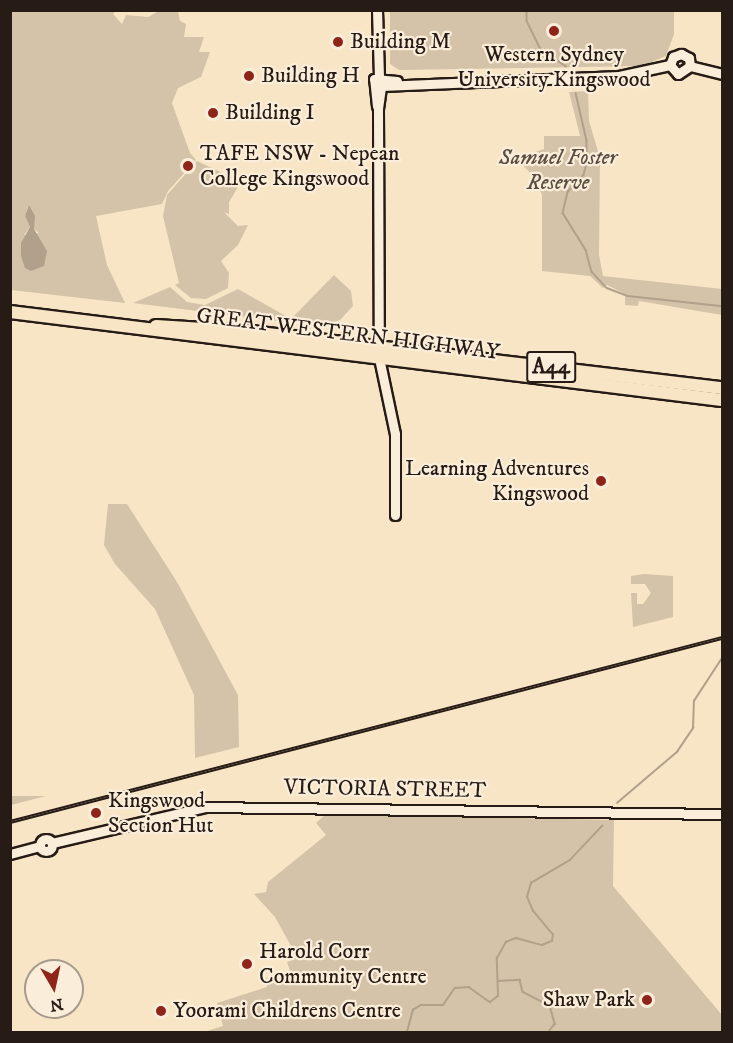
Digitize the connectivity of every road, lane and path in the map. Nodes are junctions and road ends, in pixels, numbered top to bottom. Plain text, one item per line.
1 (377, 10) edge
2 (670, 65) junction
3 (690, 66) junction
4 (723, 74) edge
5 (380, 83) junction
6 (10, 312) edge
7 (379, 353) junction
8 (723, 388) edge
9 (723, 400) edge
10 (395, 515) dead end
11 (723, 814) edge
12 (10, 854) edge

1 - 5 street
2 - 3 street
2 - 3 street
2 - 5 street
3 - 4 street
5 - 7 street
6 - 7 highway, GREAT WESTERN HIGHWAY / A44
7 - 8 highway, GREAT WESTERN HIGHWAY / A44
7 - 9 highway, GREAT WESTERN HIGHWAY / A44
7 - 10 street
11 - 12 street, VICTORIA STREET

